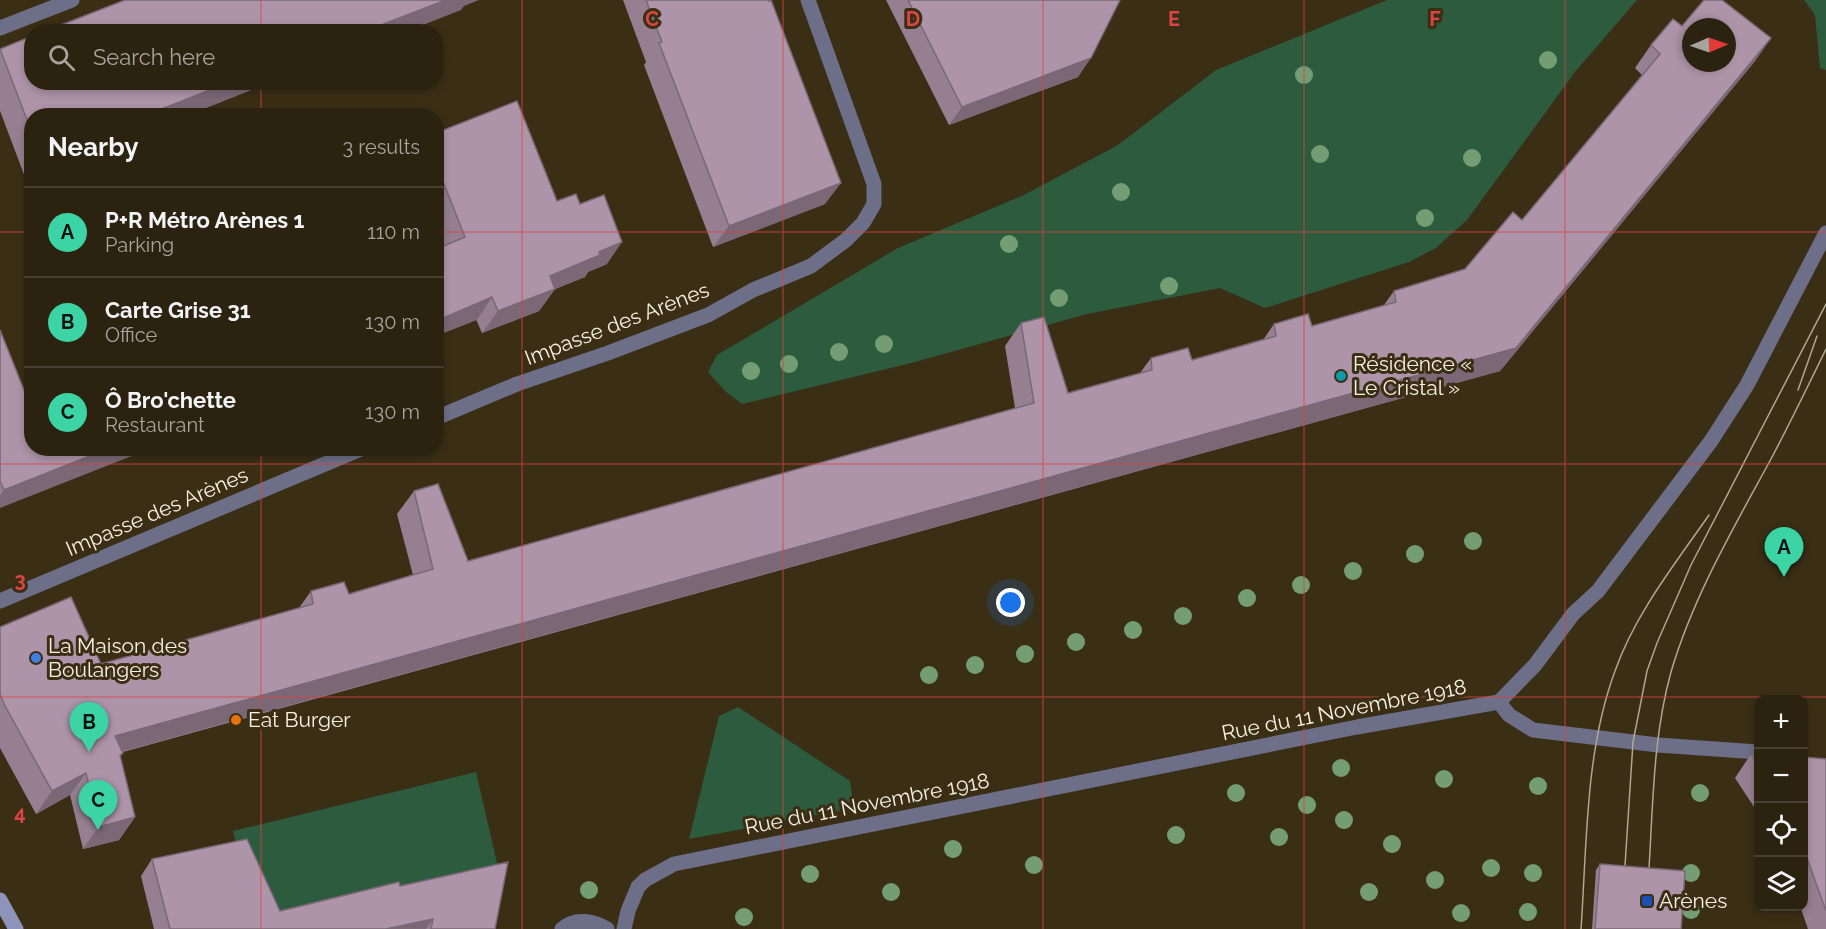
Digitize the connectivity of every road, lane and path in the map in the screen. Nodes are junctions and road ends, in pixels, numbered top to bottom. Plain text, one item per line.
1 (72, 0) edge
2 (808, 0) edge
3 (0, 28) edge
4 (1826, 233) edge
5 (444, 415) edge
6 (344, 456) edge
7 (0, 601) edge
8 (1499, 702) junction
9 (1754, 752) edge
10 (0, 900) edge
11 (16, 929) edge
12 (562, 929) edge
13 (607, 929) edge
14 (624, 929) edge

1 - 3 street
2 - 5 street, Impasse des Arènes
4 - 8 street, Rue du 11 Novembre 1918
6 - 7 street, Impasse des Arènes
8 - 9 street
8 - 14 street, Rue du 11 Novembre 1918
10 - 11 main road
12 - 13 street

